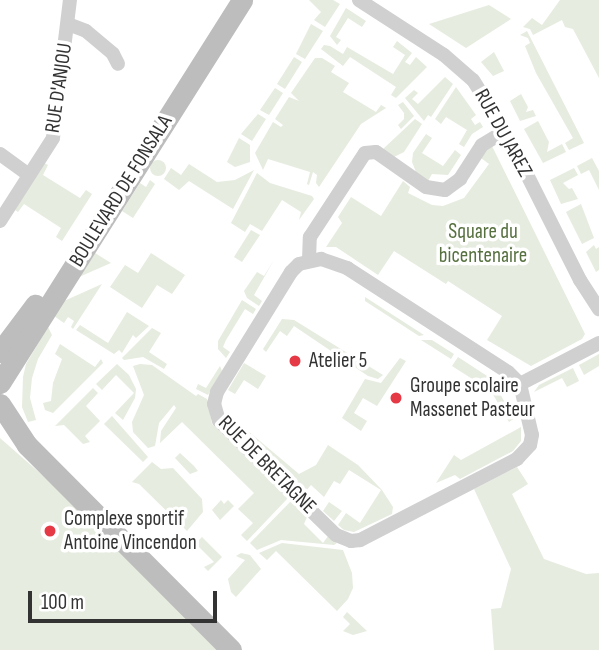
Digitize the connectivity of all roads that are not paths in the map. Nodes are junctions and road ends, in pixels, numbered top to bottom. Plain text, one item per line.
1 (70, 0) edge
2 (232, 0) edge
3 (242, 0) edge
4 (359, 0) edge
5 (68, 24) junction
6 (118, 64) dead end
7 (505, 131) junction
8 (0, 154) edge
9 (29, 175) junction
10 (0, 221) edge
11 (309, 260) junction
12 (599, 309) edge
13 (599, 343) edge
14 (0, 352) edge
15 (0, 383) edge
16 (520, 384) junction
17 (0, 404) edge
18 (0, 426) edge
19 (27, 445) junction
20 (231, 650) edge

1 - 5 street, RUE D'ANJOU
2 - 14 street, BOULEVARD DE FONSALA
3 - 15 street, BOULEVARD DE FONSALA
4 - 7 street, RUE DU JAREZ
5 - 6 street, RUE D'ANJOU
5 - 9 street, RUE D'ANJOU
7 - 11 street
7 - 12 street, RUE DU JAREZ
8 - 9 street
9 - 10 street, RUE D'ANJOU
11 - 16 street
11 - 16 street, RUE DE BRETAGNE
13 - 16 street
17 - 19 street
18 - 19 street
19 - 20 street

